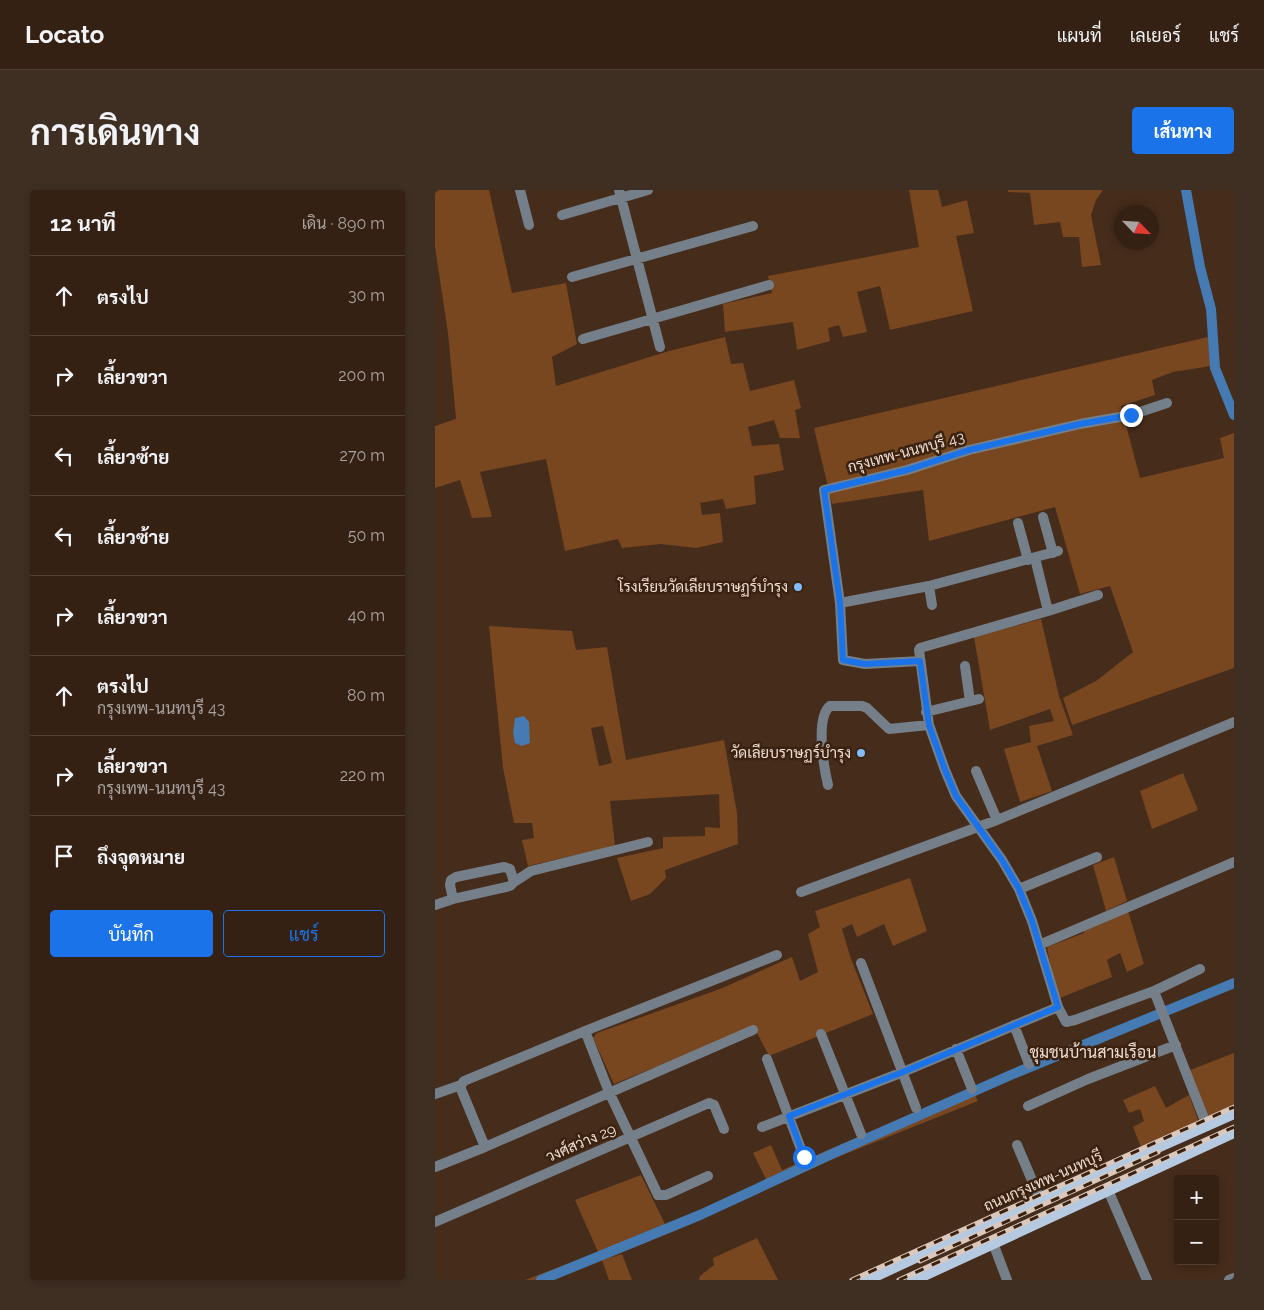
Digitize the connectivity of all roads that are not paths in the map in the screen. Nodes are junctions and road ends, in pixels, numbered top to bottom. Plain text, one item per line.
1 (520, 190) edge
2 (648, 190) edge
3 (620, 194) edge
4 (562, 215) dead end
5 (529, 225) dead end
6 (753, 226) dead end
7 (638, 258) junction
8 (572, 277) dead end
9 (769, 285) dead end
10 (653, 319) junction
11 (583, 339) dead end
12 (660, 346) dead end
13 (1167, 403) dead end
14 (1043, 517) dead end
15 (1018, 523) dead end
16 (1031, 559) junction
17 (929, 586) junction
18 (1098, 595) dead end
19 (840, 603) junction
20 (932, 605) dead end
21 (1048, 611) junction
22 (920, 661) junction
23 (965, 666) dead end
24 (926, 712) junction
25 (1234, 722) edge
26 (929, 725) junction
27 (976, 771) dead end
28 (827, 785) dead end
29 (997, 820) junction
30 (978, 827) junction
31 (648, 842) dead end
32 (1097, 857) dead end
33 (1234, 862) edge
34 (514, 882) junction
35 (1019, 889) junction
36 (801, 892) dead end
37 (453, 899) junction
38 (435, 905) edge
39 (1039, 945) junction
40 (777, 955) dead end
41 (861, 963) dead end
42 (1200, 969) dead end
43 (1154, 991) junction
44 (1058, 1007) junction
45 (1014, 1025) junction
46 (753, 1030) dead end
47 (585, 1031) junction
48 (821, 1034) dead end
49 (1176, 1045) junction
50 (957, 1049) junction
51 (767, 1059) dead end
52 (1029, 1064) dead end
53 (903, 1072) junction
54 (461, 1085) junction
55 (973, 1089) dead end
56 (609, 1092) junction
57 (435, 1094) edge
58 (845, 1094) junction
59 (1028, 1106) dead end
60 (916, 1108) dead end
61 (1234, 1113) edge
62 (789, 1116) junction
63 (762, 1126) dead end
64 (1207, 1126) junction
65 (724, 1129) dead end
66 (1234, 1132) edge
67 (861, 1134) dead end
68 (631, 1138) junction
69 (1017, 1145) dead end
70 (485, 1148) junction
71 (804, 1157) dead end
72 (435, 1167) edge
73 (708, 1176) dead end
74 (1093, 1176) junction
75 (1104, 1192) junction
76 (1040, 1199) junction
77 (435, 1222) edge
78 (993, 1243) junction
79 (1234, 1278) edge
80 (866, 1280) edge
81 (913, 1280) edge
82 (1007, 1280) edge
83 (1147, 1280) edge
84 (1229, 1280) edge

1 - 5 street
2 - 3 street
3 - 4 street
3 - 7 street
6 - 7 street
7 - 8 street
7 - 10 street
9 - 10 street
10 - 11 street
10 - 12 street
13 - 19 street, กรุงเทพ-นนทบุรี 43
14 - 16 street
15 - 16 street
16 - 17 street
16 - 21 street
17 - 19 street
17 - 20 street
18 - 21 street
19 - 22 street
21 - 22 street
22 - 24 street
23 - 24 street
24 - 26 street
25 - 29 street
26 - 28 street
26 - 30 street
27 - 29 street
29 - 30 street
30 - 35 street
30 - 36 street
31 - 34 street
32 - 35 street
33 - 39 street
34 - 37 street
34 - 37 street
35 - 39 street
37 - 38 street
39 - 44 street
40 - 47 street
41 - 53 street
42 - 43 street
43 - 44 street
43 - 49 street
44 - 45 street
45 - 50 street
45 - 52 street
46 - 56 street
47 - 54 street
47 - 56 street
48 - 58 street
49 - 59 street
49 - 64 street
50 - 53 street
50 - 55 street
51 - 62 street
53 - 58 street
53 - 60 street
54 - 57 street
54 - 70 street
56 - 68 street
56 - 70 street
58 - 62 street
58 - 67 street
61 - 64 main road, ถนนกรุงเทพ-นนทบุรี
62 - 63 street
62 - 71 street
64 - 74 main road, ถนนกรุงเทพ-นนทบุรี
65 - 68 street, วงศ์สว่าง 29
66 - 75 main road
68 - 73 street
68 - 77 street, วงศ์สว่าง 29
69 - 76 street
70 - 72 street
74 - 75 main road
74 - 76 main road, ถนนกรุงเทพ-นนทบุรี
75 - 78 main road
75 - 83 street
76 - 80 main road, ถนนกรุงเทพ-นนทบุรี
78 - 81 main road
78 - 82 street
79 - 84 street

